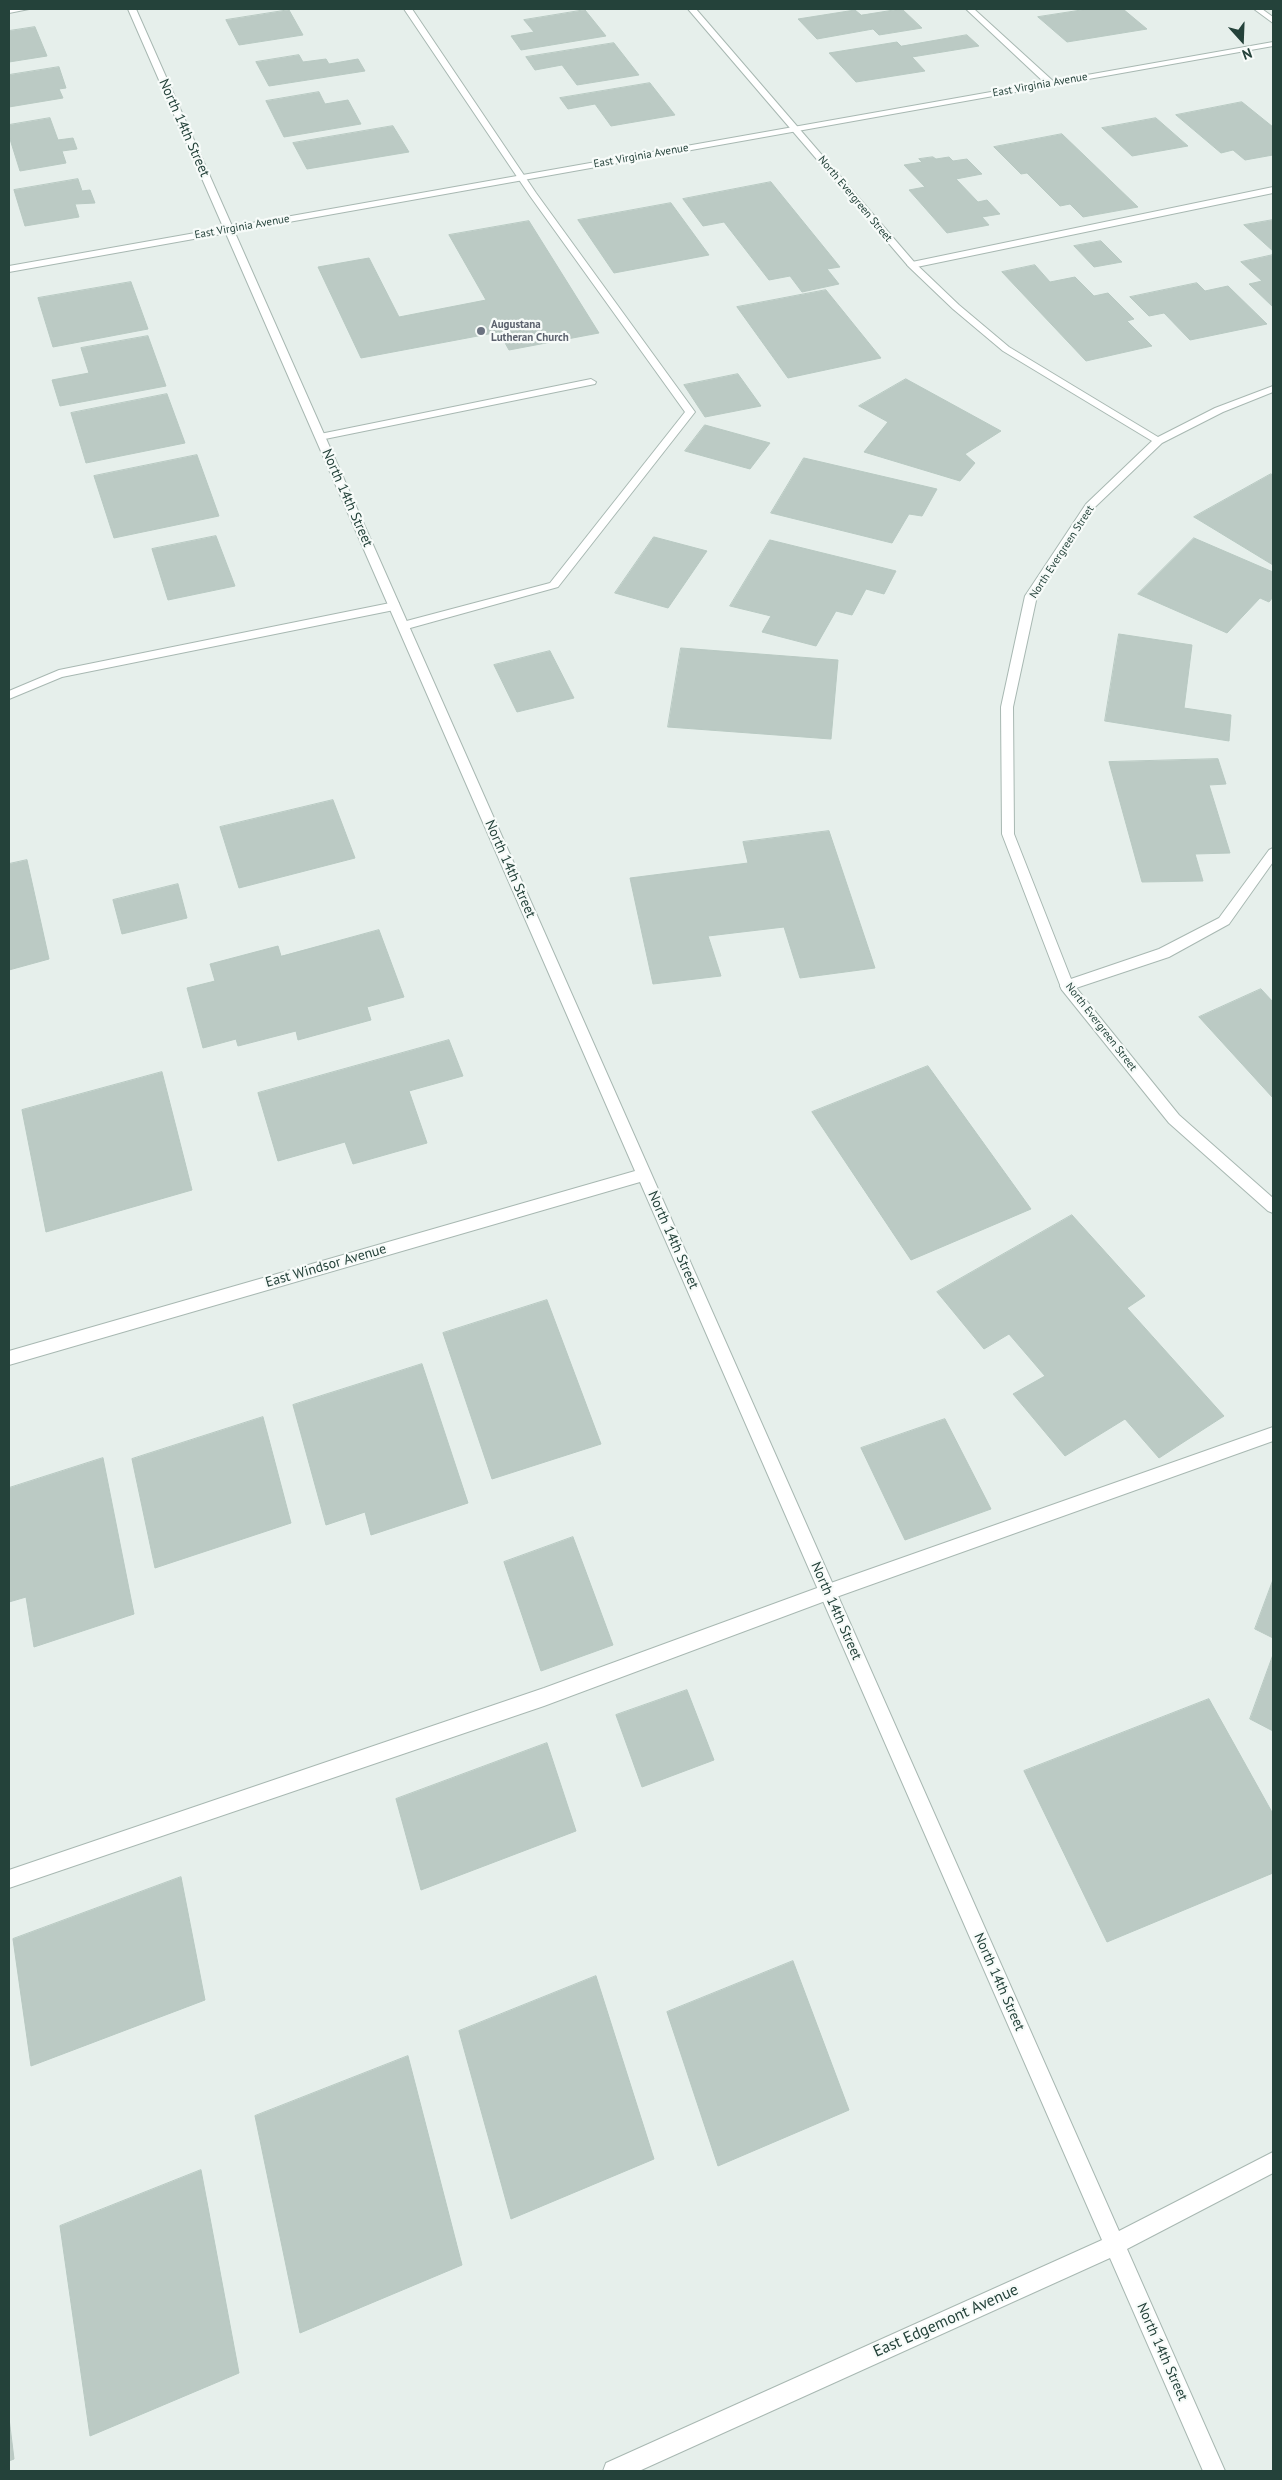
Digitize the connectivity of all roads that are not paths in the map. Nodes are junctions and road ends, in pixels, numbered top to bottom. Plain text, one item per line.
1 (25, 9) edge
2 (132, 9) edge
3 (408, 9) edge
4 (692, 9) edge
5 (970, 9) edge
6 (1258, 9) edge
7 (9, 11) edge
8 (1273, 21) edge
9 (1273, 44) edge
10 (1050, 83) junction
11 (796, 128) junction
12 (522, 177) junction
13 (1273, 190) edge
14 (229, 230) junction
15 (912, 265) junction
16 (9, 269) edge
17 (591, 382) dead end
18 (1273, 389) edge
19 (320, 437) junction
20 (1158, 441) junction
21 (395, 606) junction
22 (403, 626) junction
23 (9, 696) edge
24 (1273, 853) edge
25 (1067, 986) junction
26 (644, 1175) junction
27 (1273, 1207) edge
28 (9, 1358) edge
29 (1273, 1434) edge
30 (828, 1592) junction
31 (9, 1879) edge
32 (1273, 2162) edge
33 (1114, 2245) junction
34 (614, 2471) edge
35 (1214, 2471) edge

1 - 7 street
2 - 14 street, North 14th Street
3 - 12 street
4 - 11 street, North Evergreen Street
5 - 10 street
6 - 8 street
9 - 10 street, East Virginia Avenue
10 - 11 street, East Virginia Avenue
11 - 12 street, East Virginia Avenue
11 - 15 street, North Evergreen Street
12 - 14 street, East Virginia Avenue
12 - 22 street
13 - 15 street
14 - 16 street, East Virginia Avenue
14 - 19 street, North 14th Street
15 - 20 street, North Evergreen Street
17 - 19 street
18 - 20 street
19 - 21 street, North 14th Street
20 - 25 street, North Evergreen Street
21 - 22 street, North 14th Street
21 - 23 street
22 - 26 street, North 14th Street
24 - 25 street
25 - 27 street, North Evergreen Street
26 - 28 street, East Windsor Avenue
26 - 30 street, North 14th Street
29 - 30 street
30 - 31 street
30 - 33 street, North 14th Street
32 - 33 street, East Edgemont Avenue
33 - 34 street, East Edgemont Avenue
33 - 35 street, North 14th Street

